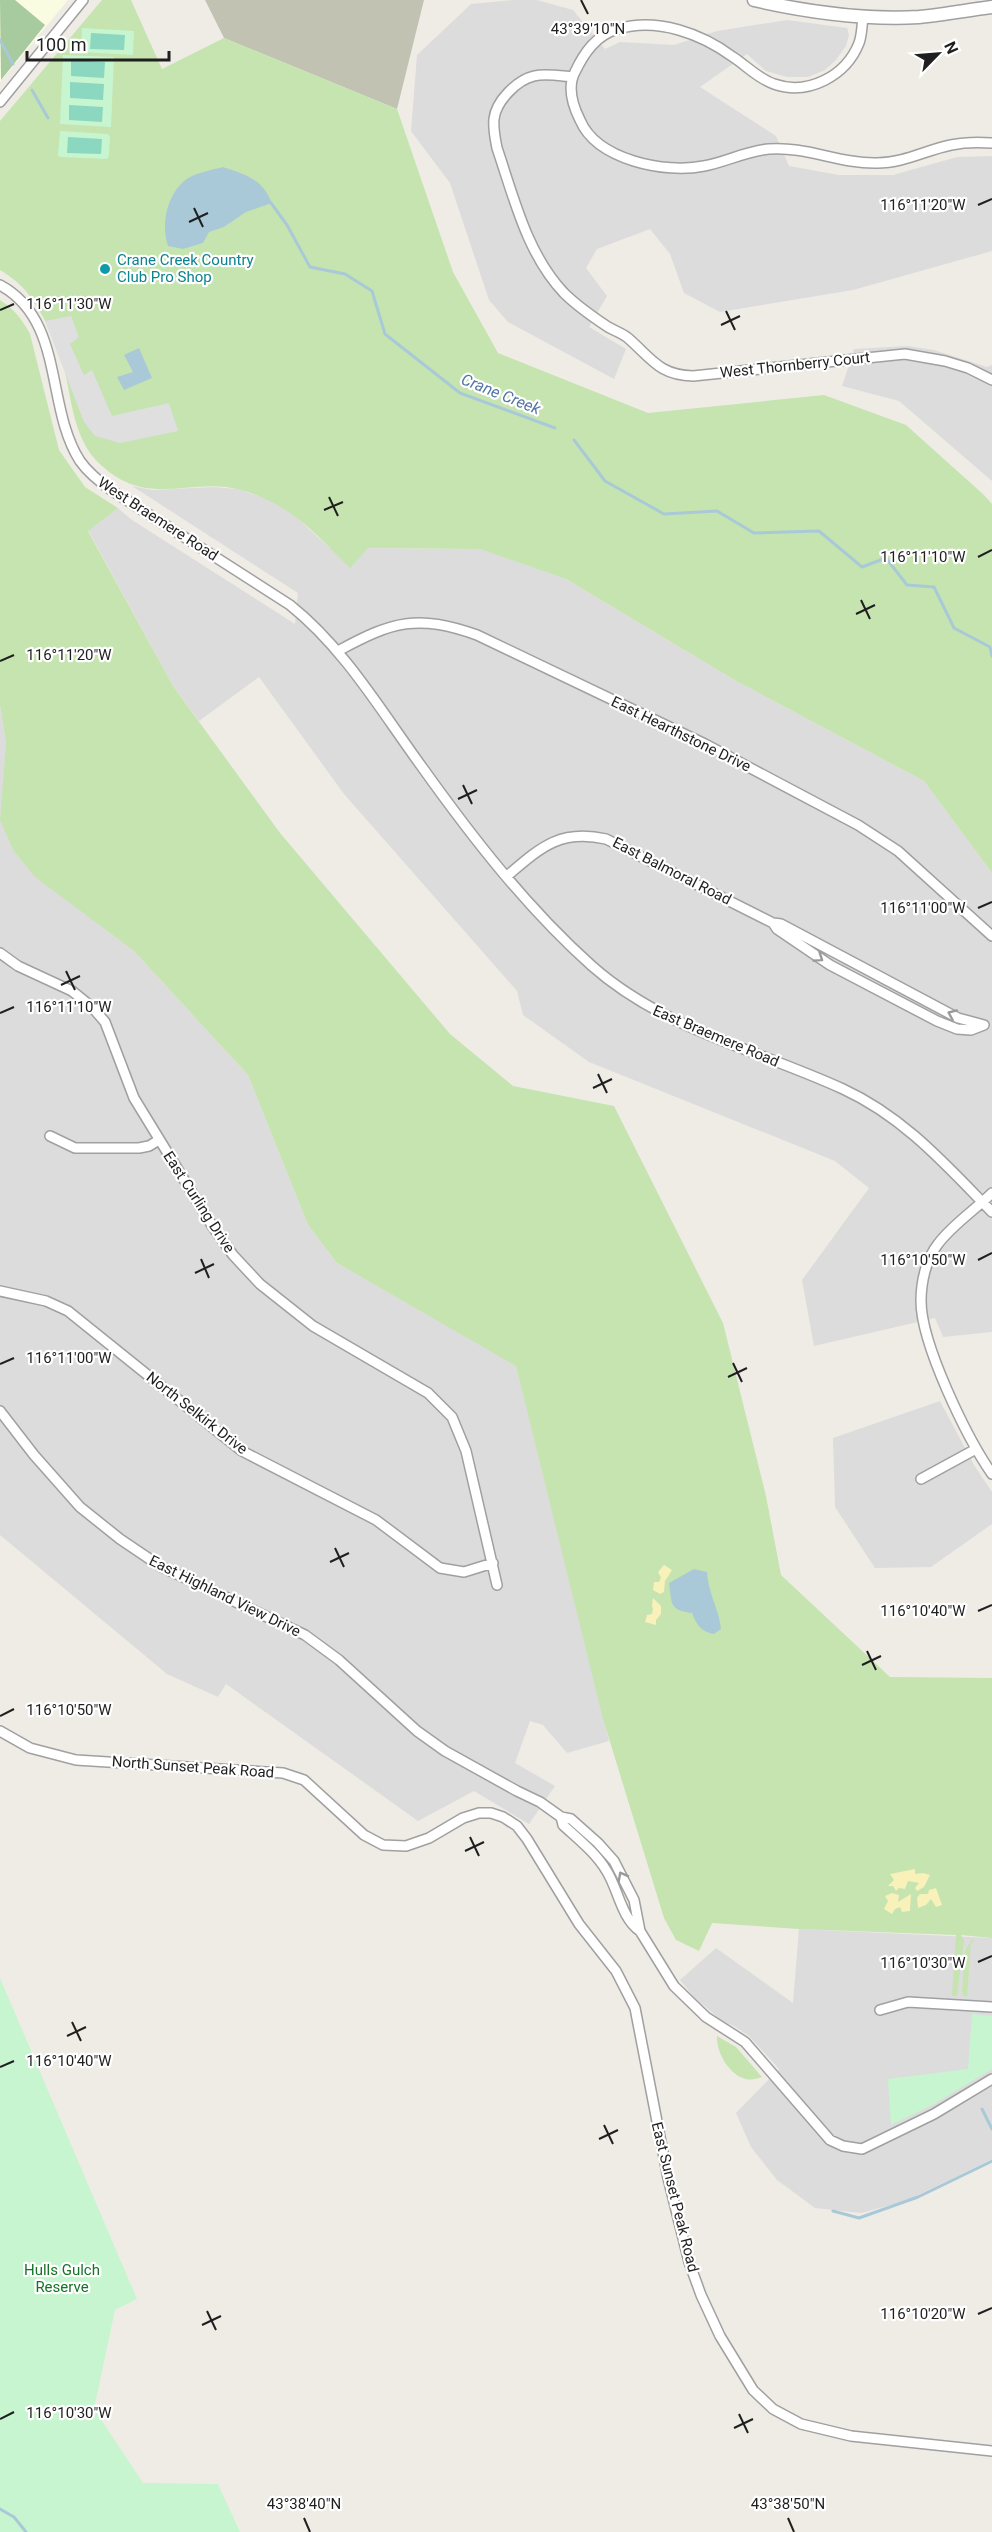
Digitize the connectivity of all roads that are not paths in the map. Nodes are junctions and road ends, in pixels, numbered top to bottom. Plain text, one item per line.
1 (83, 0) edge
2 (754, 0) edge
3 (992, 7) edge
4 (863, 16) junction
5 (573, 76) junction
6 (0, 102) edge
7 (992, 143) edge
8 (0, 285) edge
9 (992, 380) edge
10 (338, 651) junction
11 (507, 876) junction
12 (992, 936) edge
13 (0, 953) edge
14 (988, 1024) edge
15 (50, 1136) dead end
16 (159, 1140) junction
17 (992, 1193) edge
18 (982, 1202) junction
19 (992, 1212) edge
20 (0, 1291) edge
21 (0, 1411) edge
22 (976, 1449) junction
23 (992, 1474) edge
24 (921, 1479) dead end
25 (493, 1563) junction
26 (498, 1585) dead end
27 (0, 1731) edge
28 (503, 1817) joint
29 (992, 2007) edge
30 (880, 2010) dead end
31 (992, 2079) edge
32 (992, 2451) edge

1 - 6 street
2 - 4 street
3 - 4 street
4 - 5 street
5 - 7 street
5 - 9 street, West Thornberry Court
8 - 10 street, West Braemere Road
10 - 11 street, East Braemere Road
10 - 12 street, East Hearthstone Drive
11 - 14 street, East Balmoral Road
11 - 18 street, East Braemere Road
13 - 16 street, East Curling Drive
15 - 16 street
16 - 25 street, East Curling Drive
17 - 18 street
18 - 19 street, East Braemere Road
18 - 22 street
20 - 25 street, North Selkirk Drive
21 - 31 street, East Highland View Drive
22 - 23 street
22 - 24 street
25 - 26 street, East Curling Drive
27 - 28 street, North Sunset Peak Road
28 - 32 street, East Sunset Peak Road
29 - 30 street

